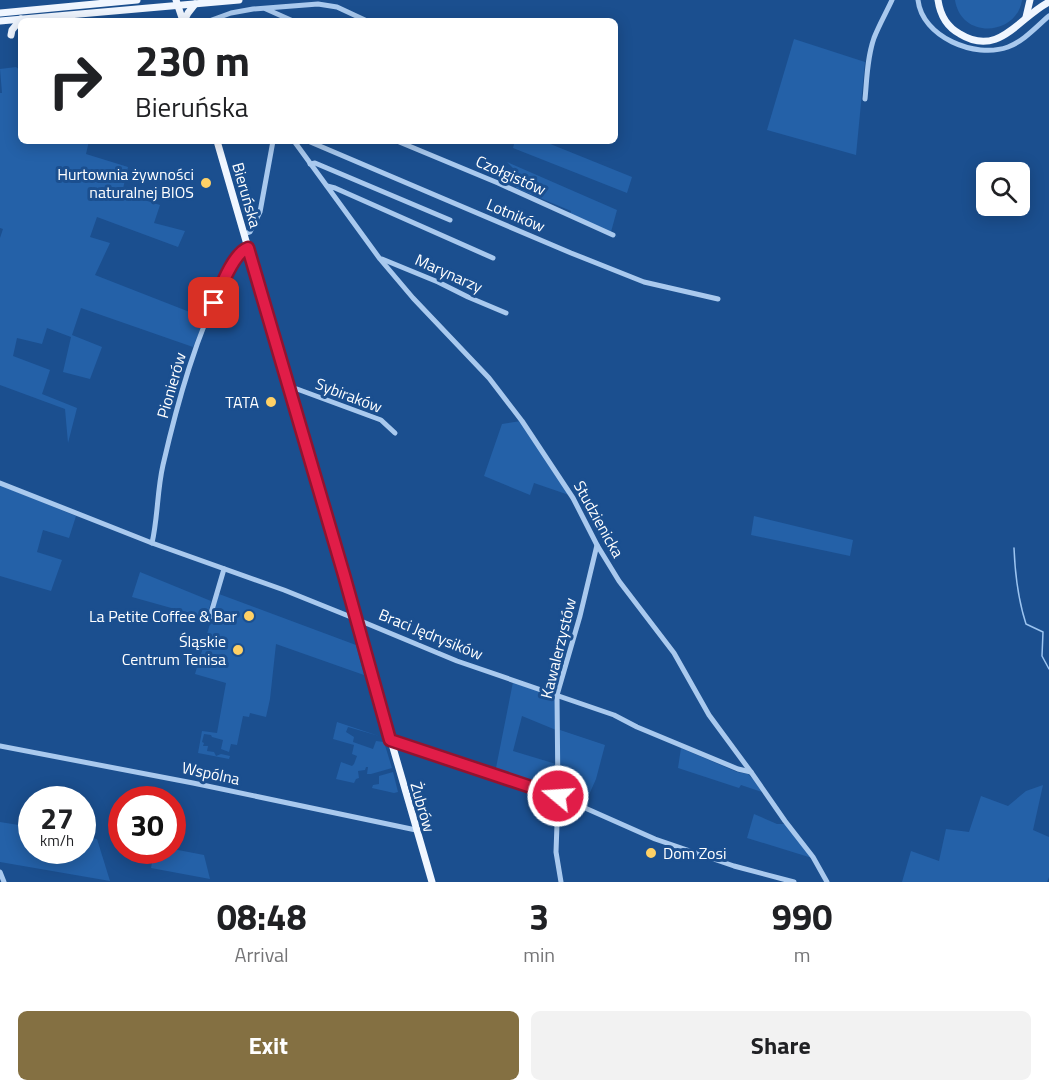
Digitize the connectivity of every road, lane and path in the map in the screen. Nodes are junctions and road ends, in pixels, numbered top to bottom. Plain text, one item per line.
1 (138, 0) edge
2 (239, 0) edge
3 (892, 0) edge
4 (918, 0) edge
5 (938, 0) edge
6 (1030, 0) edge
7 (1049, 2) edge
8 (177, 3) edge
9 (195, 4) junction
10 (264, 8) junction
11 (0, 13) edge
12 (1026, 16) junction
13 (1049, 16) edge
14 (31, 18) edge
15 (182, 18) edge
16 (185, 18) edge
17 (224, 18) edge
18 (286, 18) edge
19 (360, 18) edge
20 (18, 19) edge
21 (0, 21) edge
22 (18, 23) edge
23 (12, 35) dead end
24 (865, 99) dead end
25 (218, 144) edge
26 (272, 144) edge
27 (296, 144) edge
28 (315, 144) edge
29 (404, 144) edge
30 (310, 164) junction
31 (326, 186) junction
32 (450, 220) dead end
33 (244, 234) junction
34 (613, 235) dead end
35 (248, 248) junction
36 (380, 258) junction
37 (493, 258) dead end
38 (718, 299) dead end
39 (506, 313) dead end
40 (290, 391) junction
41 (395, 433) dead end
42 (0, 483) edge
43 (152, 543) junction
44 (597, 545) junction
45 (224, 569) junction
46 (356, 619) junction
47 (209, 620) dead end
48 (557, 695) junction
49 (390, 740) junction
50 (0, 746) edge
51 (751, 772) junction
52 (558, 796) junction
53 (416, 830) junction
54 (0, 872) edge
55 (4, 882) edge
56 (432, 882) edge
57 (561, 882) edge
58 (794, 882) edge
59 (827, 882) edge

1 - 11 main road
2 - 9 main road
3 - 24 street
4 - 13 street
5 - 12 main road
6 - 12 main road
7 - 12 main road
8 - 9 main road
8 - 14 main road
8 - 15 main road
9 - 16 main road
10 - 17 street
10 - 18 street
10 - 19 street
20 - 21 main road
22 - 23 main road
25 - 33 main road, Bieruńska
26 - 33 street
27 - 30 street, Studzienicka
28 - 38 street, Lotników
29 - 34 street, Czołgistów
30 - 31 street, Studzienicka
30 - 32 street
31 - 36 street, Studzienicka
31 - 37 street
33 - 35 main road, Bieruńska
35 - 40 main road, Bieruńska
35 - 43 street, Pionierów
36 - 39 street, Marynarzy
36 - 44 street, Studzienicka
40 - 41 street, Sybiraków
40 - 46 main road, Bieruńska
42 - 43 street, Braci Jędrysików
43 - 45 street, Braci Jędrysików
44 - 48 street, Kawalerzystów
44 - 51 street, Studzienicka
45 - 46 street, Braci Jędrysików
45 - 47 street
46 - 48 street, Braci Jędrysików
46 - 49 main road, Bieruńska
48 - 51 street, Braci Jędrysików
48 - 52 street, Kawalerzystów
49 - 52 street
49 - 53 main road, Żubrów
50 - 53 street, Wspólna
51 - 59 street, Studzienicka
52 - 57 street, Kawalerzystów
52 - 58 street
53 - 56 main road, Żubrów
54 - 55 street

